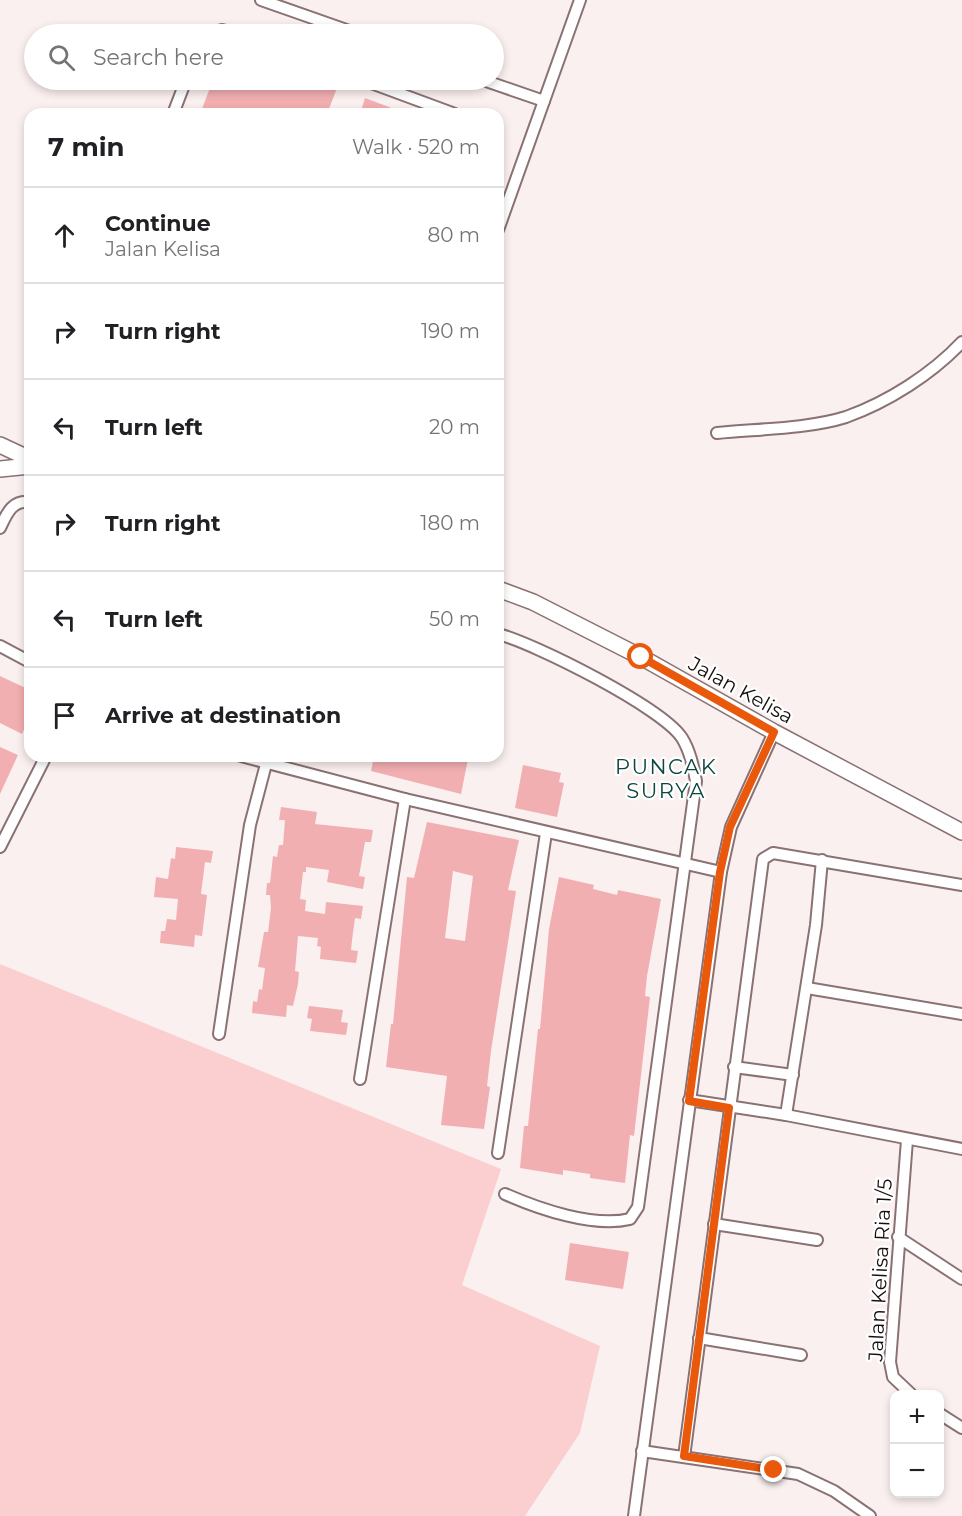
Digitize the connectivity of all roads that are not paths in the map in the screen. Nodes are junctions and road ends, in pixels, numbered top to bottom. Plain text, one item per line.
1 (261, 0) edge
2 (580, 0) edge
3 (329, 24) edge
4 (504, 87) edge
5 (182, 90) edge
6 (390, 90) edge
7 (544, 101) junction
8 (175, 108) edge
9 (438, 108) edge
10 (504, 214) edge
11 (962, 342) edge
12 (717, 433) dead end
13 (0, 445) edge
14 (24, 456) edge
15 (24, 467) edge
16 (0, 469) edge
17 (24, 502) edge
18 (0, 528) edge
19 (504, 591) edge
20 (504, 636) edge
21 (0, 646) edge
22 (24, 659) edge
23 (774, 732) junction
24 (43, 762) edge
25 (260, 762) edge
26 (266, 764) junction
27 (405, 799) junction
28 (961, 831) edge
29 (546, 833) junction
30 (0, 847) edge
31 (822, 860) junction
32 (683, 864) junction
33 (720, 872) junction
34 (962, 885) edge
35 (807, 988) junction
36 (962, 1014) edge
37 (219, 1034) dead end
38 (734, 1067) junction
39 (793, 1075) junction
40 (360, 1079) dead end
41 (689, 1101) junction
42 (729, 1108) junction
43 (786, 1115) junction
44 (907, 1140) junction
45 (962, 1149) edge
46 (498, 1153) dead end
47 (506, 1194) dead end
48 (714, 1224) junction
49 (898, 1238) junction
50 (817, 1240) dead end
51 (962, 1279) edge
52 (699, 1338) junction
53 (801, 1355) dead end
54 (906, 1390) edge
55 (944, 1417) edge
56 (962, 1428) edge
57 (642, 1451) junction
58 (684, 1456) junction
59 (634, 1516) edge
60 (870, 1516) edge

1 - 3 street
2 - 7 street
4 - 7 street
5 - 8 street
6 - 9 street
7 - 10 street
11 - 12 street
13 - 14 main road
15 - 16 main road
17 - 18 street
19 - 23 main road, Jalan Kelisa
20 - 32 street
21 - 22 street
23 - 28 main road, Jalan Kelisa
23 - 33 street
24 - 30 street
25 - 26 street
26 - 27 street
26 - 37 street
27 - 29 street
27 - 40 street
29 - 32 street
29 - 46 street
31 - 34 street
31 - 35 street
31 - 38 street
32 - 33 street
32 - 47 street
33 - 41 street
35 - 36 street
35 - 39 street
38 - 39 street
38 - 42 street
39 - 43 street
41 - 42 street
41 - 57 street
42 - 43 street
42 - 48 street
43 - 44 street
44 - 45 street
44 - 49 street, Jalan Kelisa Ria 1/5
48 - 50 street
48 - 52 street
49 - 51 street
49 - 54 street, Jalan Kelisa Ria 1/5
52 - 53 street
52 - 58 street
55 - 56 street
57 - 58 street
57 - 59 street
58 - 60 street

